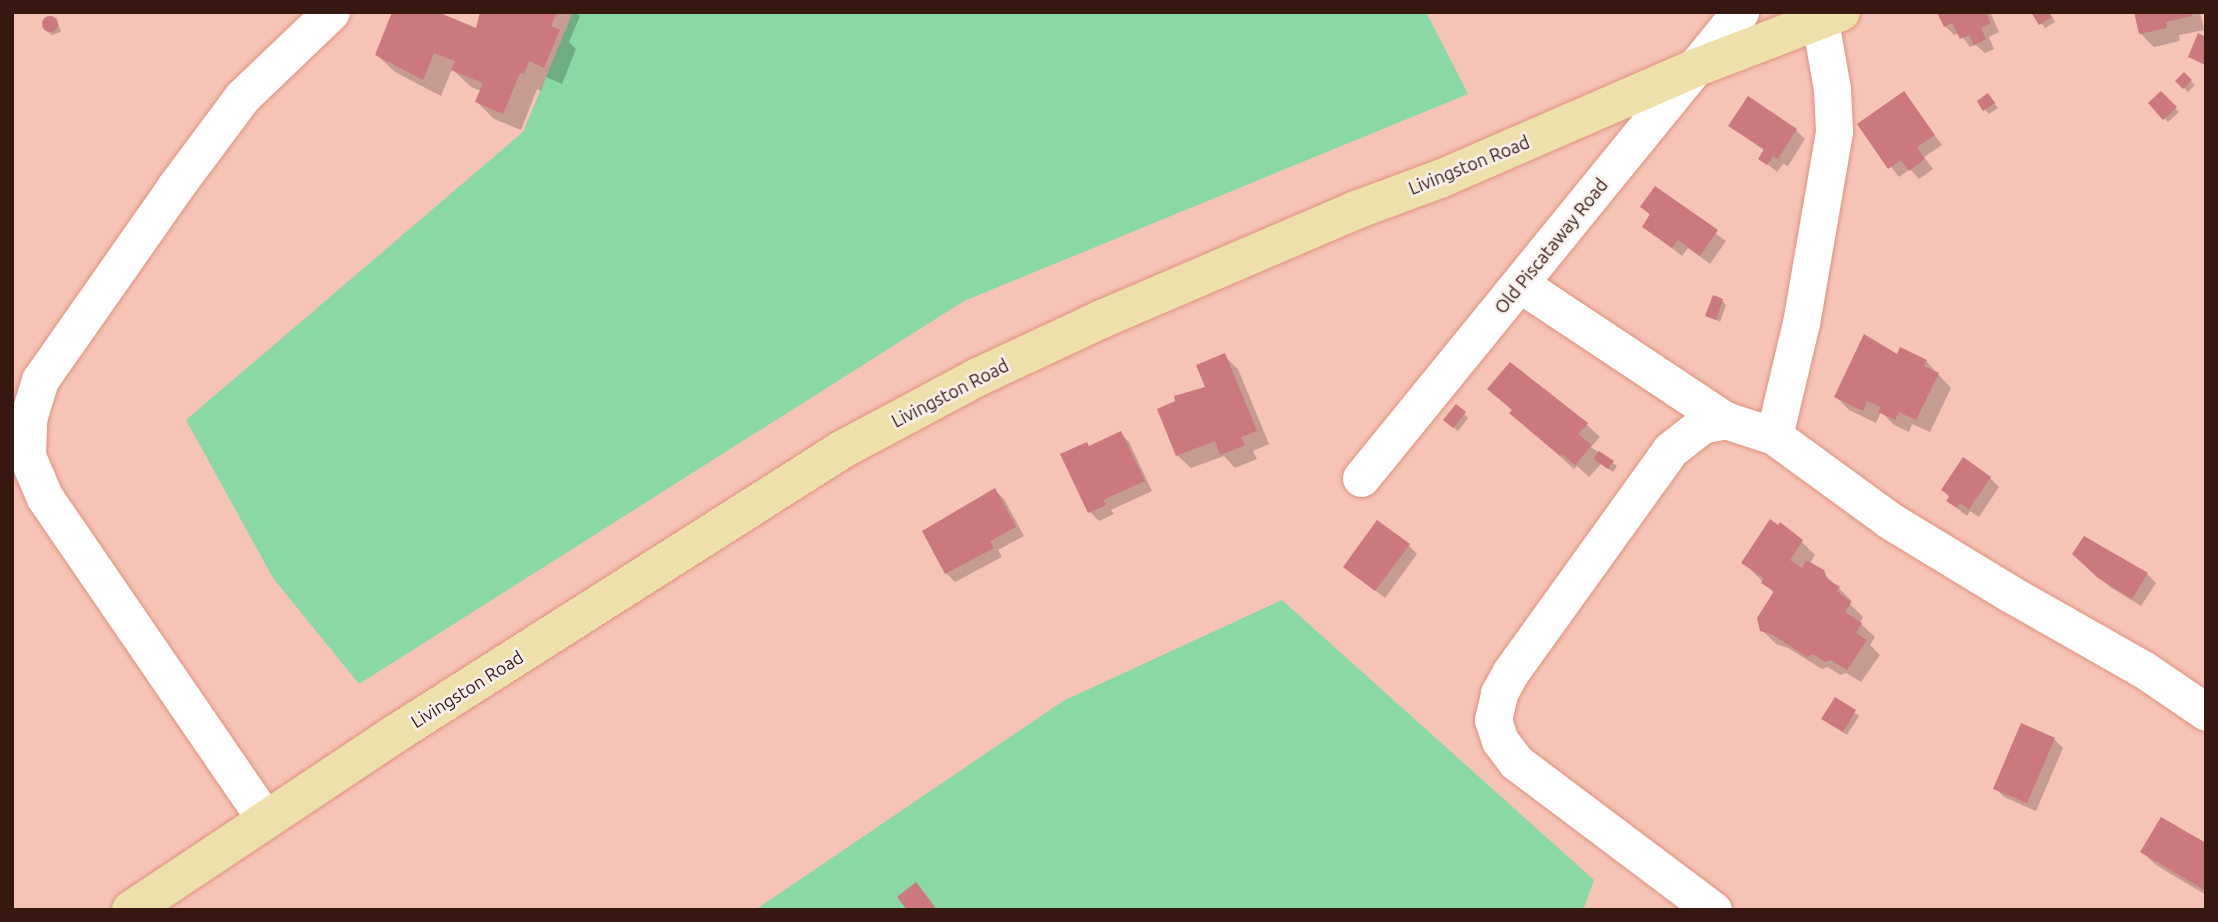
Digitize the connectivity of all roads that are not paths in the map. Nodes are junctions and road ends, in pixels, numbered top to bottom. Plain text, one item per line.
1 (331, 12) edge
2 (1741, 12) edge
3 (1831, 17) edge
4 (1698, 67) junction
5 (1520, 284) junction
6 (1725, 420) junction
7 (1774, 436) junction
8 (1361, 478) dead end
9 (2206, 712) edge
10 (265, 819) junction
11 (131, 910) edge
12 (1713, 910) edge

1 - 10 street
2 - 4 street, Old Piscataway Road
3 - 4 main road, Livingston Road
3 - 7 street
4 - 5 street, Old Piscataway Road
4 - 10 main road, Livingston Road
5 - 6 street
5 - 8 street, Old Piscataway Road
6 - 7 street
6 - 12 street
7 - 9 street
10 - 11 main road, Livingston Road

